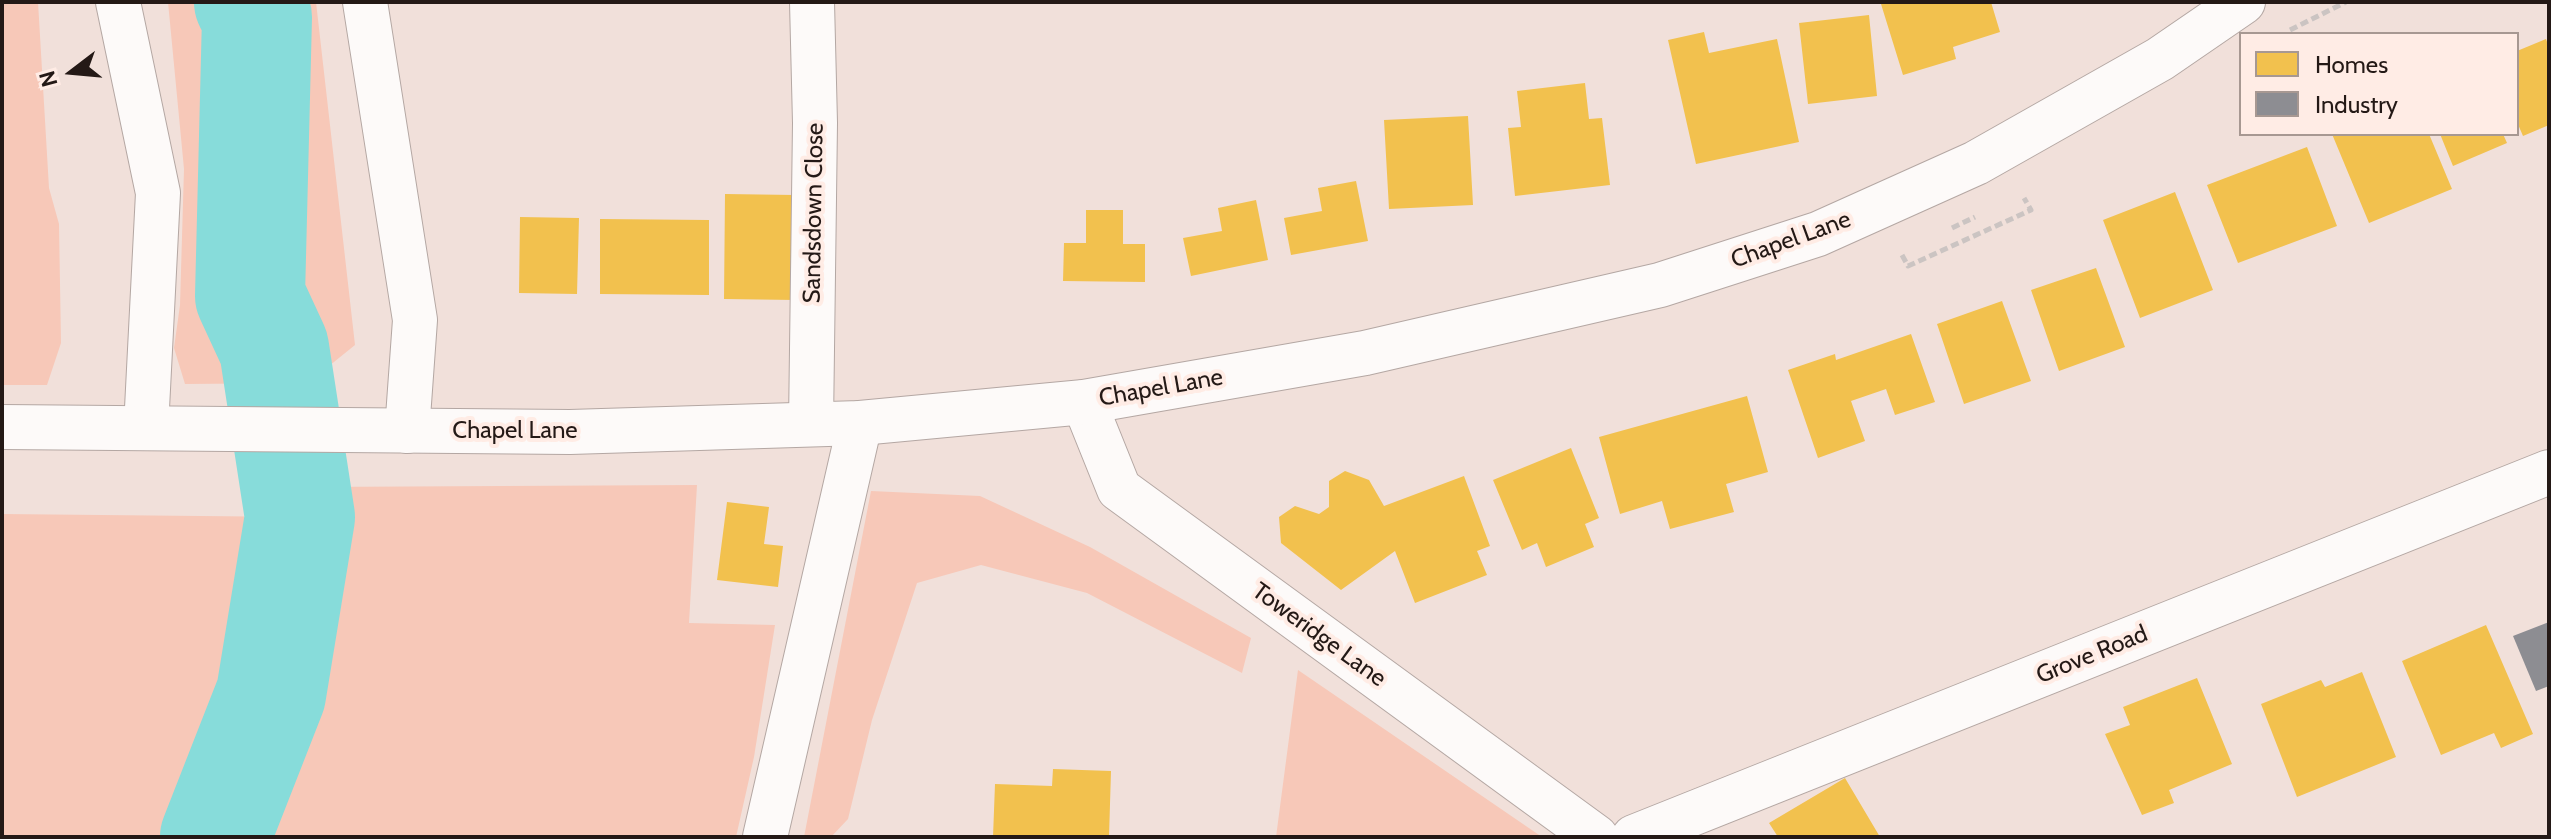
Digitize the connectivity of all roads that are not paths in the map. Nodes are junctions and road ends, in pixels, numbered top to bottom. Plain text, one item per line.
1 (118, 2) edge
2 (365, 2) edge
3 (812, 2) edge
4 (2243, 2) edge
5 (1084, 402) junction
6 (860, 423) junction
7 (811, 424) junction
8 (2, 427) edge
9 (146, 428) junction
10 (407, 431) junction
11 (2549, 472) edge
12 (765, 837) edge
13 (1596, 837) edge
14 (1634, 837) edge

1 - 9 main road
2 - 10 main road
3 - 7 main road, Sandsdown Close
4 - 5 main road, Chapel Lane
5 - 6 main road, Chapel Lane
5 - 13 main road, Toweridge Lane
6 - 7 main road, Chapel Lane
6 - 12 main road
7 - 10 main road, Chapel Lane
8 - 9 main road, Chapel Lane
9 - 10 main road, Chapel Lane
11 - 14 main road, Grove Road

